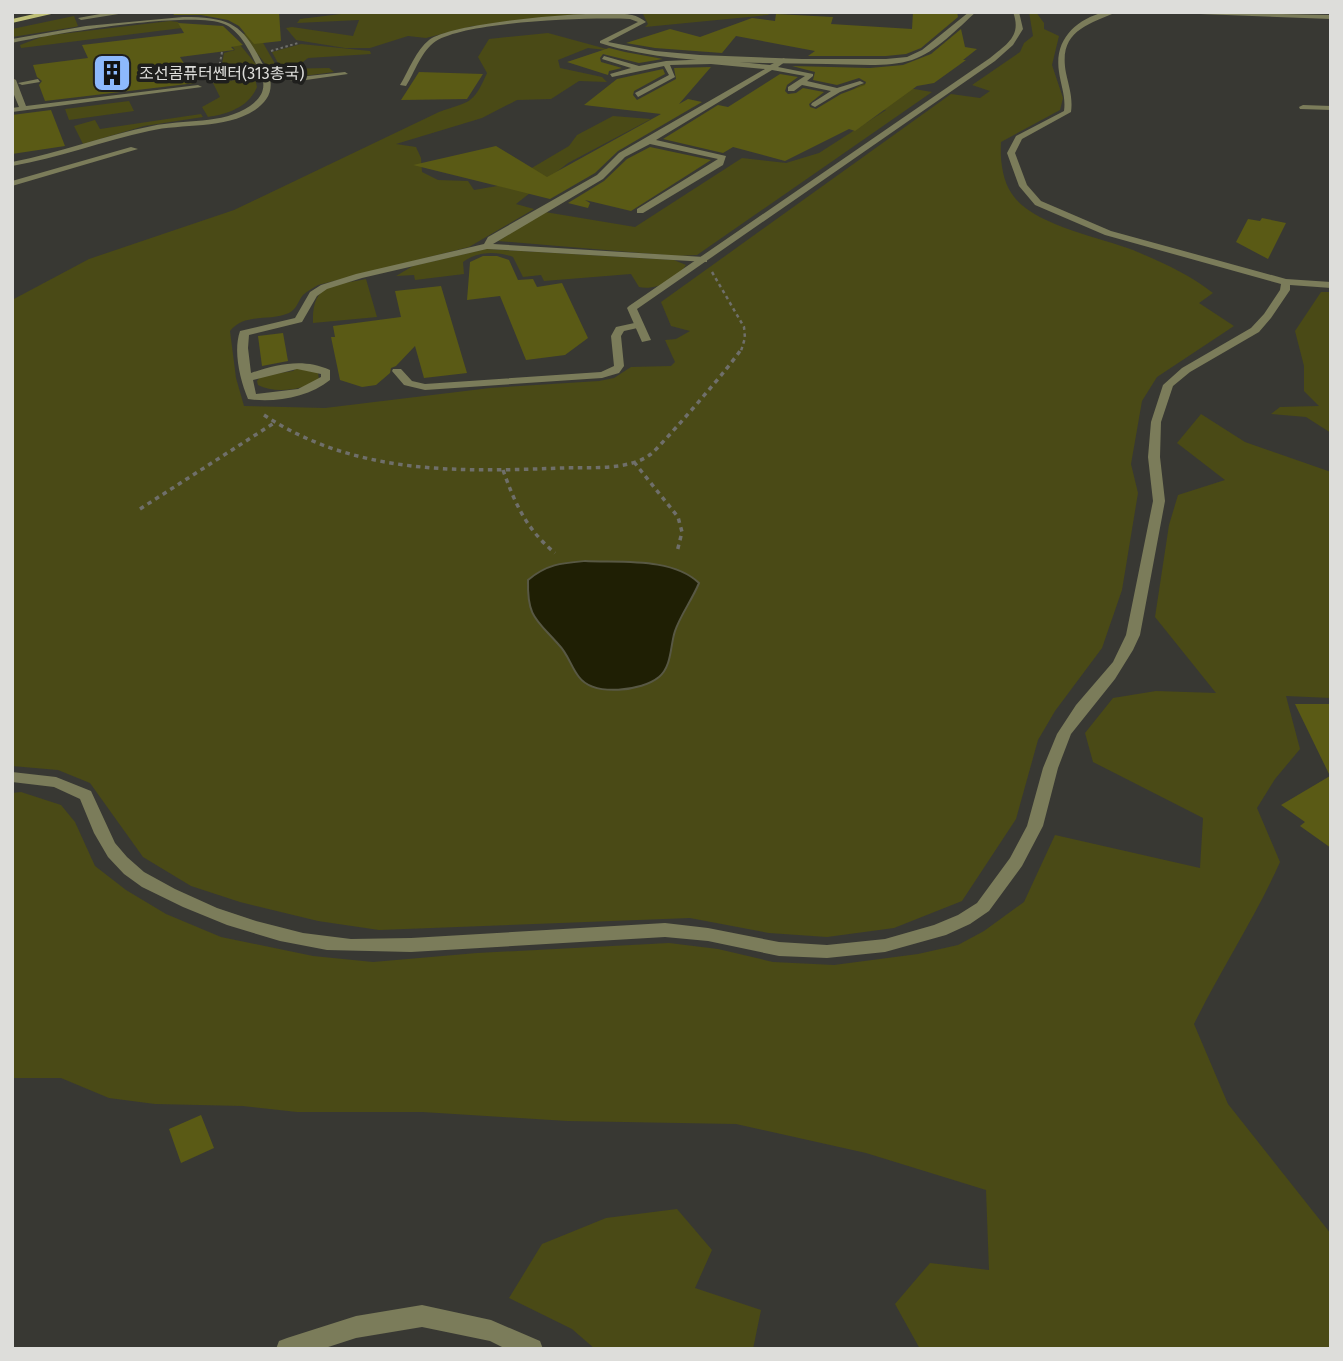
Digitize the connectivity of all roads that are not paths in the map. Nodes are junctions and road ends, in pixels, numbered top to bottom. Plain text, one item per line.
1 (56, 12) edge
2 (128, 12) edge
3 (154, 12) edge
4 (973, 12) edge
5 (1016, 12) edge
6 (1114, 12) edge
7 (1200, 12) edge
8 (80, 15) edge
9 (1331, 17) edge
10 (12, 21) edge
11 (160, 21) junction
12 (86, 29) junction
13 (12, 41) edge
14 (604, 58) dead end
15 (784, 60) junction
16 (666, 63) junction
17 (636, 67) junction
18 (774, 67) junction
19 (345, 74) dead end
20 (266, 75) junction
21 (612, 75) dead end
22 (12, 80) edge
23 (38, 81) dead end
24 (800, 82) junction
25 (22, 83) dead end
26 (860, 83) dead end
27 (404, 85) dead end
28 (198, 86) road end
29 (790, 89) dead end
30 (837, 90) junction
31 (638, 95) dead end
32 (815, 104) dead end
33 (1303, 107) dead end
34 (23, 108) junction
35 (1331, 108) edge
36 (12, 110) edge
37 (649, 141) junction
38 (134, 149) dead end
39 (12, 164) edge
40 (12, 184) edge
41 (640, 211) dead end
42 (487, 246) junction
43 (704, 260) junction
44 (1286, 282) junction
45 (1331, 285) edge
46 (639, 324) junction
47 (646, 340) dead end
48 (397, 372) dead end
49 (247, 378) junction
50 (12, 777) edge
51 (287, 1349) edge
52 (532, 1349) edge

1 - 10 main road
2 - 8 street
3 - 11 street
4 - 15 street
5 - 43 street
6 - 44 street
7 - 9 street
8 - 12 street
11 - 12 street
11 - 20 street
12 - 13 street
14 - 17 street
15 - 18 street
15 - 27 street
16 - 17 street
16 - 18 street
16 - 31 street
17 - 21 street
18 - 24 street
18 - 37 street
19 - 20 street
20 - 39 street
22 - 34 street
23 - 25 street
24 - 29 street
24 - 30 street
26 - 30 street
28 - 34 street
30 - 32 street
33 - 35 street
34 - 36 street
37 - 41 street
37 - 42 street
38 - 40 street
42 - 43 street
42 - 49 street
43 - 46 street
44 - 45 street
44 - 50 street
46 - 47 street
46 - 48 street
49 - 49 street
51 - 52 street

